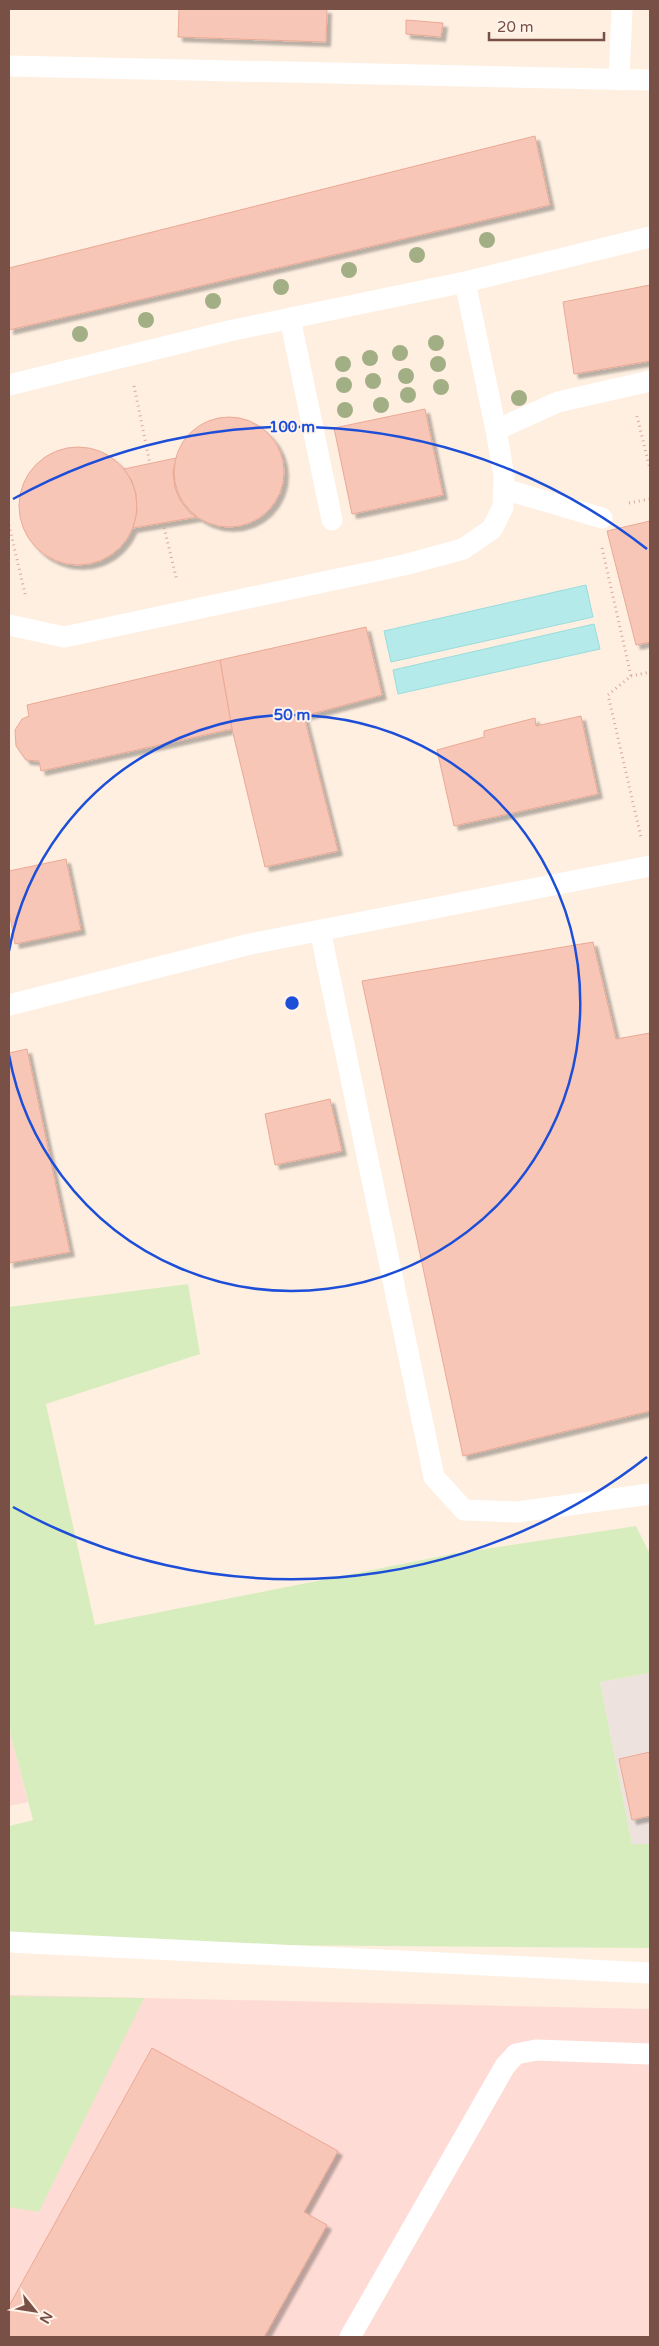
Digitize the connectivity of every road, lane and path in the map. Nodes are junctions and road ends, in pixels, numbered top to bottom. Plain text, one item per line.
1 (622, 9) edge
2 (9, 66) edge
3 (619, 80) junction
4 (650, 80) edge
5 (650, 236) edge
6 (465, 282) junction
7 (290, 318) junction
8 (128, 356) junction
9 (650, 381) edge
10 (9, 385) edge
11 (629, 386) junction
12 (496, 430) junction
13 (150, 464) dead end
14 (650, 469) edge
15 (504, 489) junction
16 (650, 499) edge
17 (602, 518) junction
18 (332, 520) dead end
19 (163, 523) dead end
20 (9, 525) edge
21 (184, 611) junction
22 (9, 624) edge
23 (33, 631) junction
24 (650, 672) edge
25 (631, 676) junction
26 (649, 866) edge
27 (320, 930) junction
28 (9, 1005) edge
29 (650, 1494) edge
30 (9, 1942) edge
31 (650, 1973) edge
32 (650, 2054) edge
33 (350, 2337) edge

1 - 3 lane
2 - 3 lane
3 - 4 lane
5 - 6 lane
6 - 7 lane
6 - 12 lane
7 - 8 lane
7 - 18 lane
8 - 10 lane
8 - 13 path
9 - 11 lane
11 - 12 lane
11 - 14 path
12 - 15 lane
15 - 17 lane
15 - 21 lane
16 - 17 path
17 - 25 path
19 - 21 path
20 - 23 path
21 - 23 lane
22 - 23 lane
24 - 25 path
25 - 26 path
26 - 27 lane
27 - 28 lane
27 - 29 lane
30 - 31 lane
32 - 33 lane

